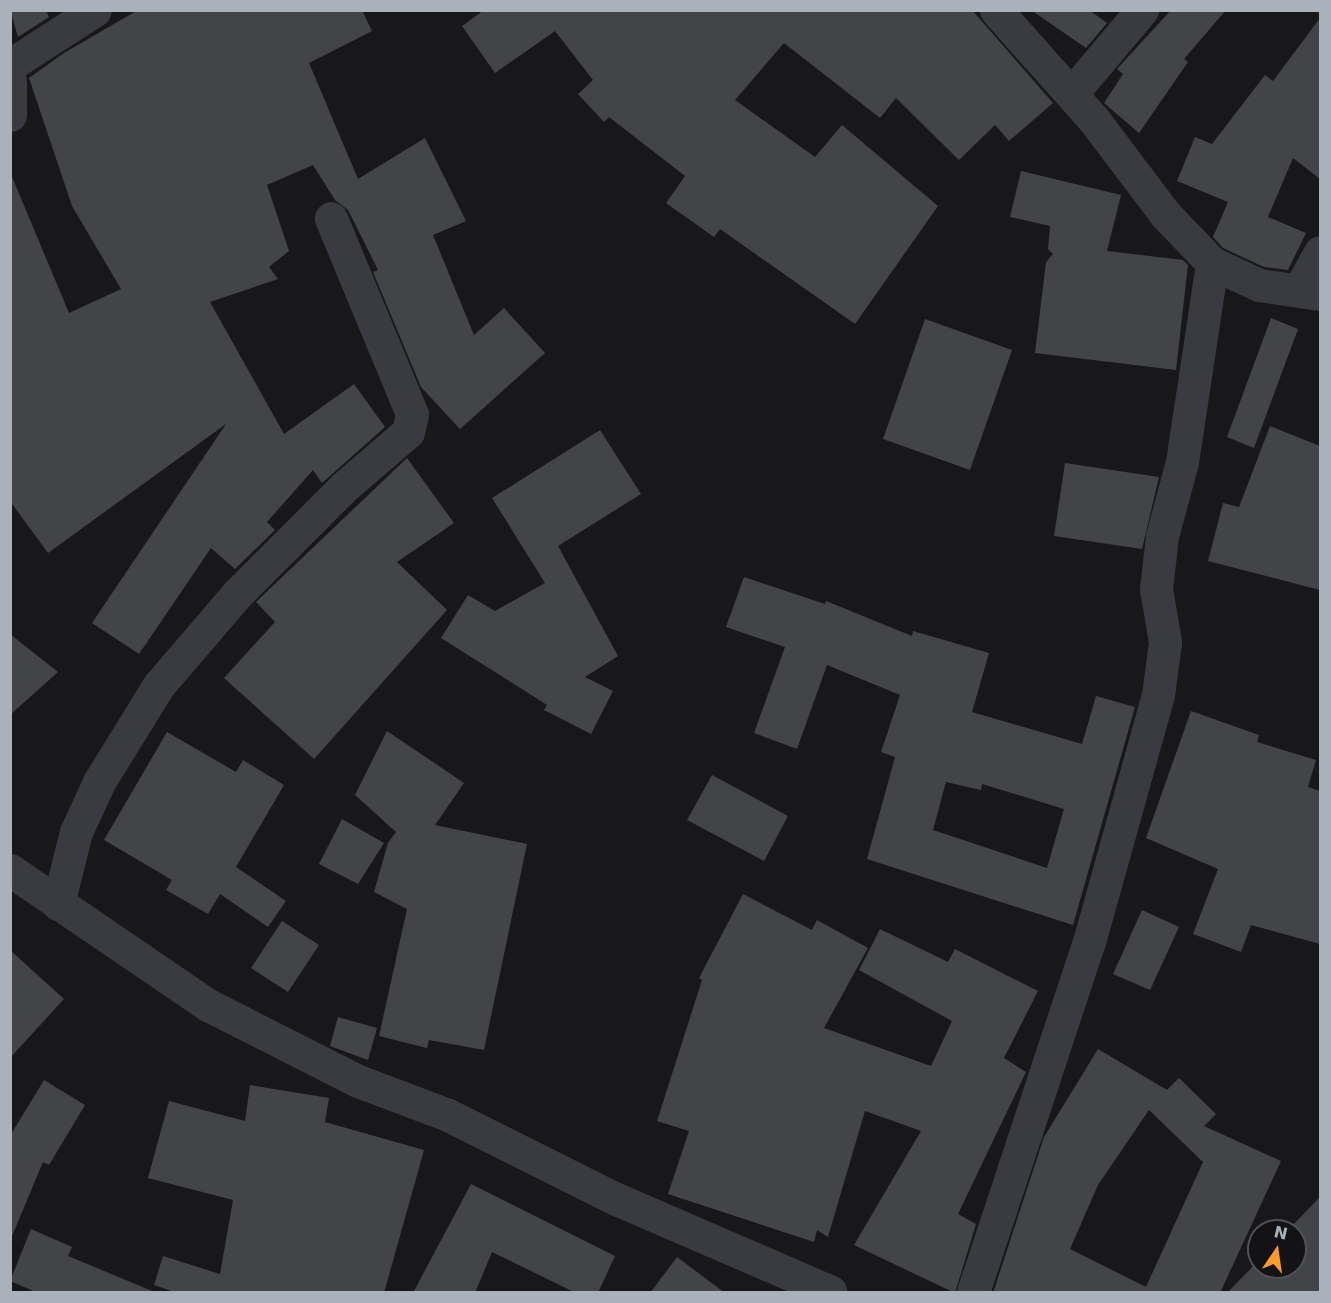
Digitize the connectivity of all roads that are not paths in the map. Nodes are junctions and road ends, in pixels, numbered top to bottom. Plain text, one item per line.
1 (95, 10) edge
2 (996, 10) edge
3 (1142, 10) edge
4 (10, 65) edge
5 (10, 81) edge
6 (1072, 93) junction
7 (10, 115) edge
8 (331, 218) dead end
9 (1320, 252) edge
10 (1212, 263) junction
11 (1310, 292) edge
12 (10, 870) edge
13 (58, 904) junction
14 (831, 1293) edge
15 (973, 1293) edge

1 - 4 street
2 - 6 street
3 - 6 street
5 - 7 street
6 - 10 street
8 - 13 street
9 - 11 street
10 - 11 street
10 - 15 street
12 - 13 street
13 - 14 street

